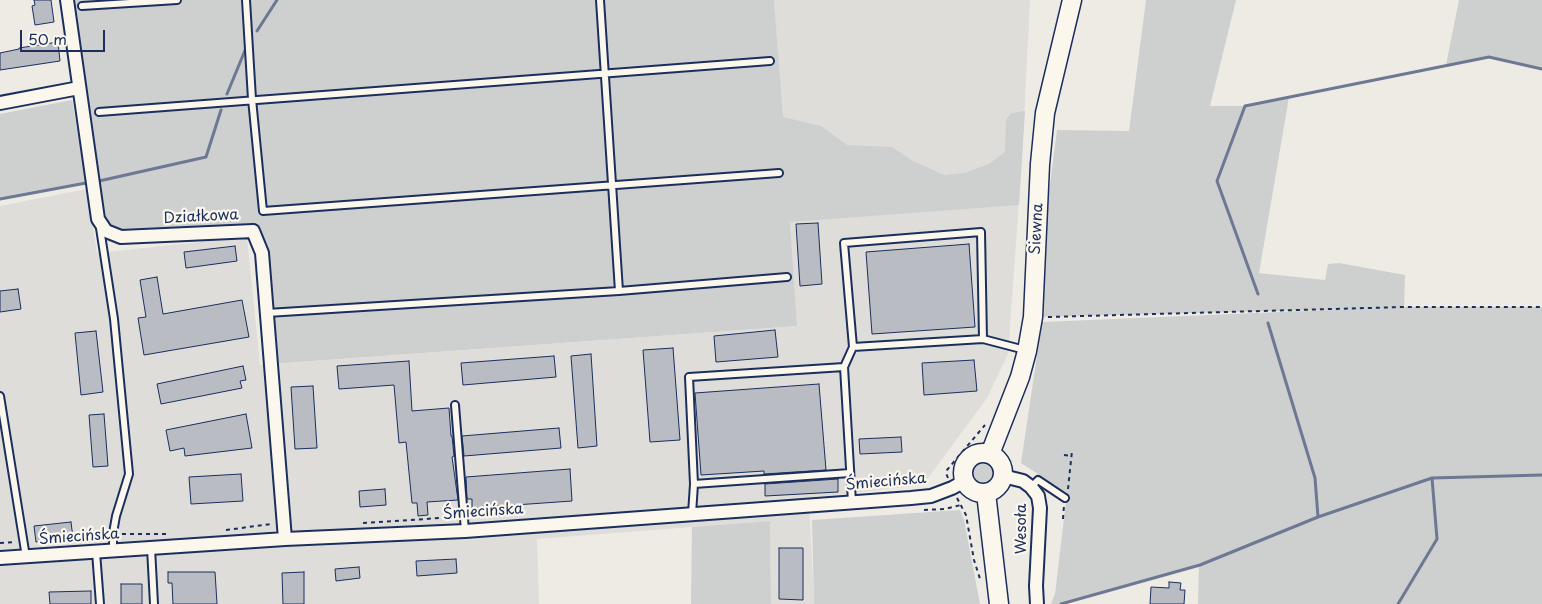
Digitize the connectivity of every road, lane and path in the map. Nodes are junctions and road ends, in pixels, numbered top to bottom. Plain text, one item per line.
1 (67, 0) edge
2 (177, 0) edge
3 (246, 0) edge
4 (600, 0) edge
5 (1072, 0) edge
6 (82, 6) dead end
7 (770, 61) dead end
8 (605, 73) junction
9 (79, 88) junction
10 (252, 99) junction
11 (0, 103) edge
12 (99, 112) dead end
13 (779, 173) dead end
14 (612, 186) junction
15 (98, 218) junction
16 (787, 277) dead end
17 (619, 291) junction
18 (1542, 307) edge
19 (267, 313) junction
20 (1033, 317) junction
21 (983, 339) junction
22 (853, 347) junction
23 (1027, 350) junction
24 (844, 367) junction
25 (0, 396) edge
26 (455, 404) dead end
27 (989, 420) dead end
28 (1072, 451) dead end
29 (990, 454) junction
30 (1064, 455) dead end
31 (1071, 456) junction
32 (850, 473) junction
33 (1004, 476) junction
34 (694, 484) junction
35 (958, 485) junction
36 (1031, 487) junction
37 (986, 493) junction
38 (1065, 498) junction
39 (852, 502) junction
40 (692, 514) junction
41 (1063, 519) dead end
42 (465, 530) junction
43 (285, 539) junction
44 (150, 548) junction
45 (113, 551) junction
46 (96, 552) junction
47 (26, 557) junction
48 (0, 558) edge
49 (982, 582) dead end
50 (100, 604) edge
51 (154, 604) edge
52 (1000, 604) edge
53 (1037, 604) edge

1 - 9 street
2 - 6 lane
3 - 10 lane
4 - 8 lane
5 - 20 main road, Siewna
7 - 8 lane
8 - 10 lane
8 - 14 lane
9 - 11 street
9 - 15 street
10 - 12 lane
10 - 14 lane
13 - 14 lane
14 - 17 lane
15 - 19 street, Działkowa
15 - 45 lane
16 - 17 lane
17 - 19 lane
18 - 20 path
19 - 43 street, Działkowa
20 - 23 main road, Siewna
21 - 22 lane
21 - 22 lane
21 - 23 lane
22 - 24 lane
23 - 29 main road, Siewna
24 - 32 lane
24 - 34 lane
25 - 47 lane
26 - 42 lane
27 - 35 path
28 - 31 path
29 - 33 main road
29 - 35 main road
30 - 31 path
31 - 38 path
32 - 34 lane
32 - 39 lane
33 - 36 street, Wesoła
33 - 37 main road
34 - 40 lane
35 - 37 main road
35 - 39 street, Śmiecińska
35 - 49 path
36 - 38 lane
36 - 53 street, Wesoła
37 - 52 main road
38 - 41 path
39 - 40 street, Śmiecińska
40 - 42 street, Śmiecińska
42 - 43 street, Śmiecińska
43 - 44 street, Śmiecińska
44 - 45 street, Śmiecińska
44 - 51 lane
45 - 46 street, Śmiecińska
46 - 47 street, Śmiecińska
46 - 50 lane
47 - 48 street, Śmiecińska

